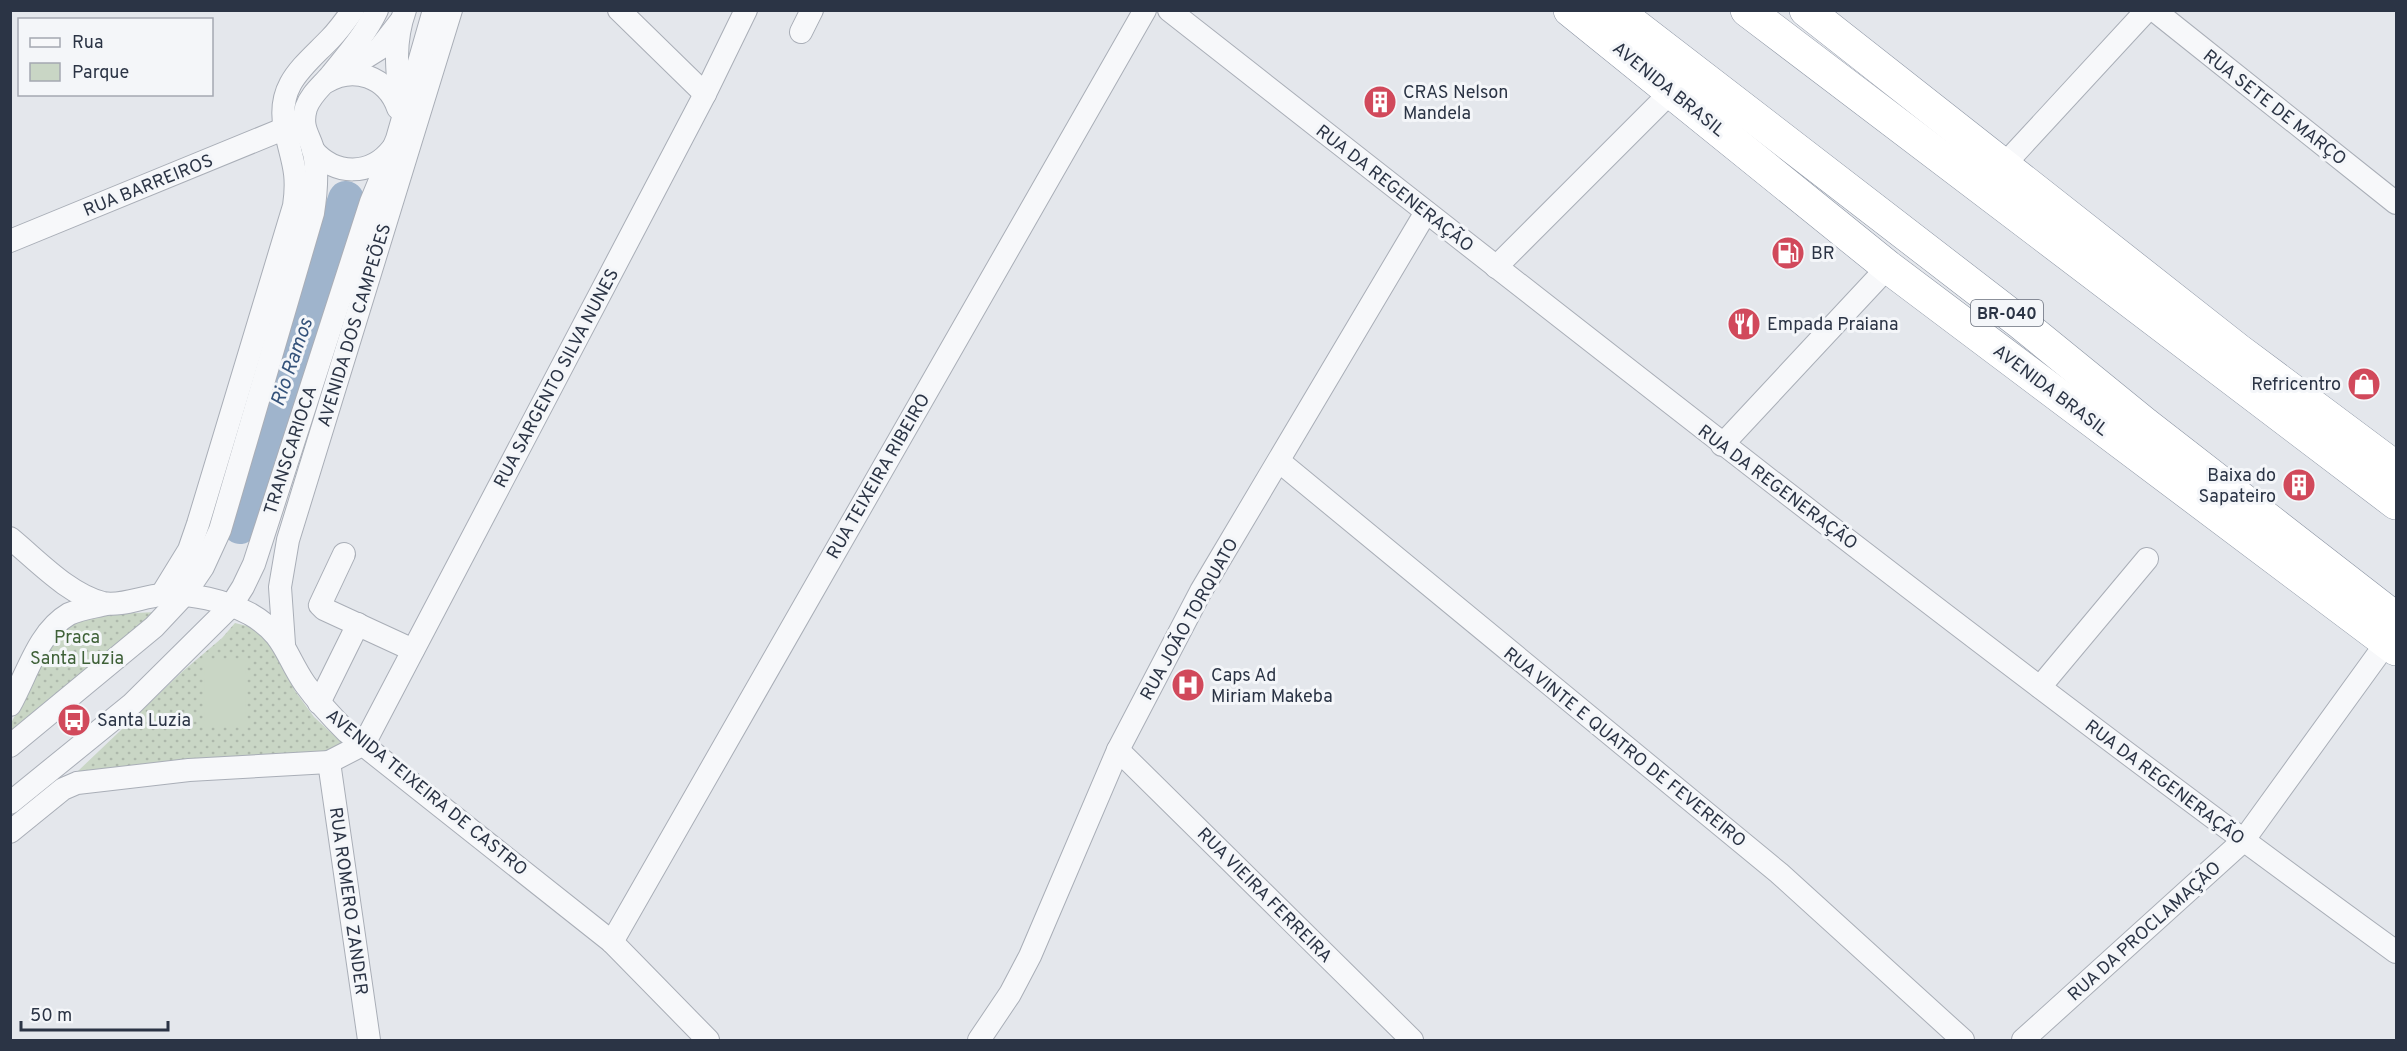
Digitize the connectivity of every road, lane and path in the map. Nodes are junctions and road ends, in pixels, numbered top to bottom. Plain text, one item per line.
1 (353, 10) edge
2 (377, 10) edge
3 (434, 10) edge
4 (451, 10) edge
5 (619, 10) edge
6 (746, 10) edge
7 (812, 10) edge
8 (1145, 10) edge
9 (1169, 10) edge
10 (1570, 10) edge
11 (1575, 10) edge
12 (1615, 10) edge
13 (1806, 10) edge
14 (2147, 10) edge
15 (2154, 10) edge
16 (1754, 15) edge
17 (403, 16) edge
18 (801, 32) dead end
19 (324, 83) junction
20 (1672, 91) junction
21 (705, 94) junction
22 (295, 124) junction
23 (397, 136) junction
24 (313, 150) junction
25 (2002, 166) junction
26 (2397, 203) edge
27 (1426, 212) junction
28 (10, 241) edge
29 (1496, 267) junction
30 (1888, 267) junction
31 (2145, 424) junction
32 (1722, 445) junction
33 (1280, 462) junction
34 (2397, 468) edge
35 (2397, 503) edge
36 (10, 538) edge
37 (344, 554) dead end
38 (2147, 559) dead end
39 (173, 594) junction
40 (106, 604) junction
41 (320, 605) junction
42 (231, 606) junction
43 (281, 606) junction
44 (358, 624) junction
45 (2393, 637) edge
46 (284, 644) junction
47 (413, 650) junction
48 (2040, 687) junction
49 (319, 704) junction
50 (10, 705) edge
51 (364, 744) junction
52 (10, 746) edge
53 (1118, 750) junction
54 (329, 762) junction
55 (10, 803) edge
56 (10, 832) edge
57 (2243, 841) junction
58 (612, 942) junction
59 (2397, 952) edge
60 (369, 1041) edge
61 (708, 1041) edge
62 (979, 1041) edge
63 (1412, 1041) edge
64 (1963, 1041) edge
65 (2023, 1041) edge

1 - 22 street
2 - 19 street
3 - 23 street, TRANSCARIOCA
4 - 43 street, AVENIDA DOS CAMPEÕES
5 - 21 street
6 - 21 street, RUA SARGENTO SILVA NUNES
7 - 18 street
8 - 58 street, RUA TEIXEIRA RIBEIRO
9 - 27 street, RUA DA REGENERAÇÃO
10 - 20 highway, AVENIDA BRASIL
11 - 31 highway
12 - 31 highway, AVENIDA BRASIL / BR-040
13 - 25 highway
14 - 25 street
15 - 26 street, RUA SETE DE MARÇO
16 - 35 highway
17 - 19 street
17 - 23 street
19 - 22 street
19 - 23 street
20 - 29 street
20 - 30 highway, AVENIDA BRASIL
21 - 47 street, RUA SARGENTO SILVA NUNES
22 - 24 street
22 - 28 street, RUA BARREIROS
22 - 39 street
23 - 24 street
23 - 42 street, TRANSCARIOCA
24 - 39 street
25 - 34 highway
27 - 29 street, RUA DA REGENERAÇÃO
27 - 33 street, RUA JOÃO TORQUATO
29 - 32 street, RUA DA REGENERAÇÃO
30 - 32 street
30 - 45 highway, AVENIDA BRASIL
31 - 45 highway, AVENIDA BRASIL / BR-040
32 - 48 street, RUA DA REGENERAÇÃO
33 - 53 street, RUA JOÃO TORQUATO
33 - 64 street, RUA VINTE E QUATRO DE FEVEREIRO
36 - 40 street
37 - 41 street
38 - 48 street
39 - 40 street, AVENIDA TEIXEIRA DE CASTRO
39 - 42 street, AVENIDA TEIXEIRA DE CASTRO
39 - 52 street
40 - 50 street
41 - 43 street
41 - 44 street
42 - 46 street, AVENIDA TEIXEIRA DE CASTRO
42 - 55 street, TRANSCARIOCA
43 - 46 street, AVENIDA DOS CAMPEÕES
44 - 47 street
44 - 49 street
45 - 57 street, RUA DA PROCLAMAÇÃO
46 - 49 street, AVENIDA TEIXEIRA DE CASTRO
47 - 51 street, RUA SARGENTO SILVA NUNES
48 - 57 street, RUA DA REGENERAÇÃO
49 - 51 street, AVENIDA TEIXEIRA DE CASTRO
51 - 54 street
51 - 58 street, AVENIDA TEIXEIRA DE CASTRO
53 - 62 street, RUA JOÃO TORQUATO
53 - 63 street, RUA VIEIRA FERREIRA
54 - 56 street
54 - 60 street, RUA ROMERO ZANDER
57 - 59 street, RUA DA REGENERAÇÃO
57 - 65 street, RUA DA PROCLAMAÇÃO
58 - 61 street, AVENIDA TEIXEIRA DE CASTRO

